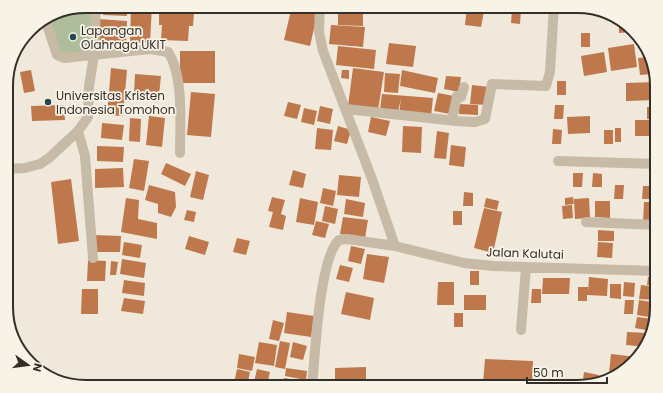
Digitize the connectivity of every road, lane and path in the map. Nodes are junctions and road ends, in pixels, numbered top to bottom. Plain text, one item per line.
1 (96, 13) edge
2 (320, 13) edge
3 (554, 13) edge
4 (47, 25) edge
5 (94, 55) junction
6 (464, 87) dead end
7 (346, 109) junction
8 (452, 120) junction
9 (78, 131) junction
10 (180, 153) dead end
11 (558, 161) dead end
12 (650, 164) edge
13 (13, 169) edge
14 (586, 222) dead end
15 (650, 225) edge
16 (395, 246) junction
17 (93, 258) dead end
18 (526, 267) junction
19 (650, 271) edge
20 (521, 330) dead end
21 (313, 380) edge

1 - 5 street
2 - 7 street
3 - 8 street
4 - 5 street
5 - 9 street
5 - 10 street
6 - 8 street
7 - 8 street
7 - 16 street
9 - 13 street
9 - 17 street
11 - 12 street
14 - 15 street
16 - 18 street, Jalan Kalutai
16 - 21 street, Jalan Kalutai
18 - 19 street, Jalan Kalutai
18 - 20 street

